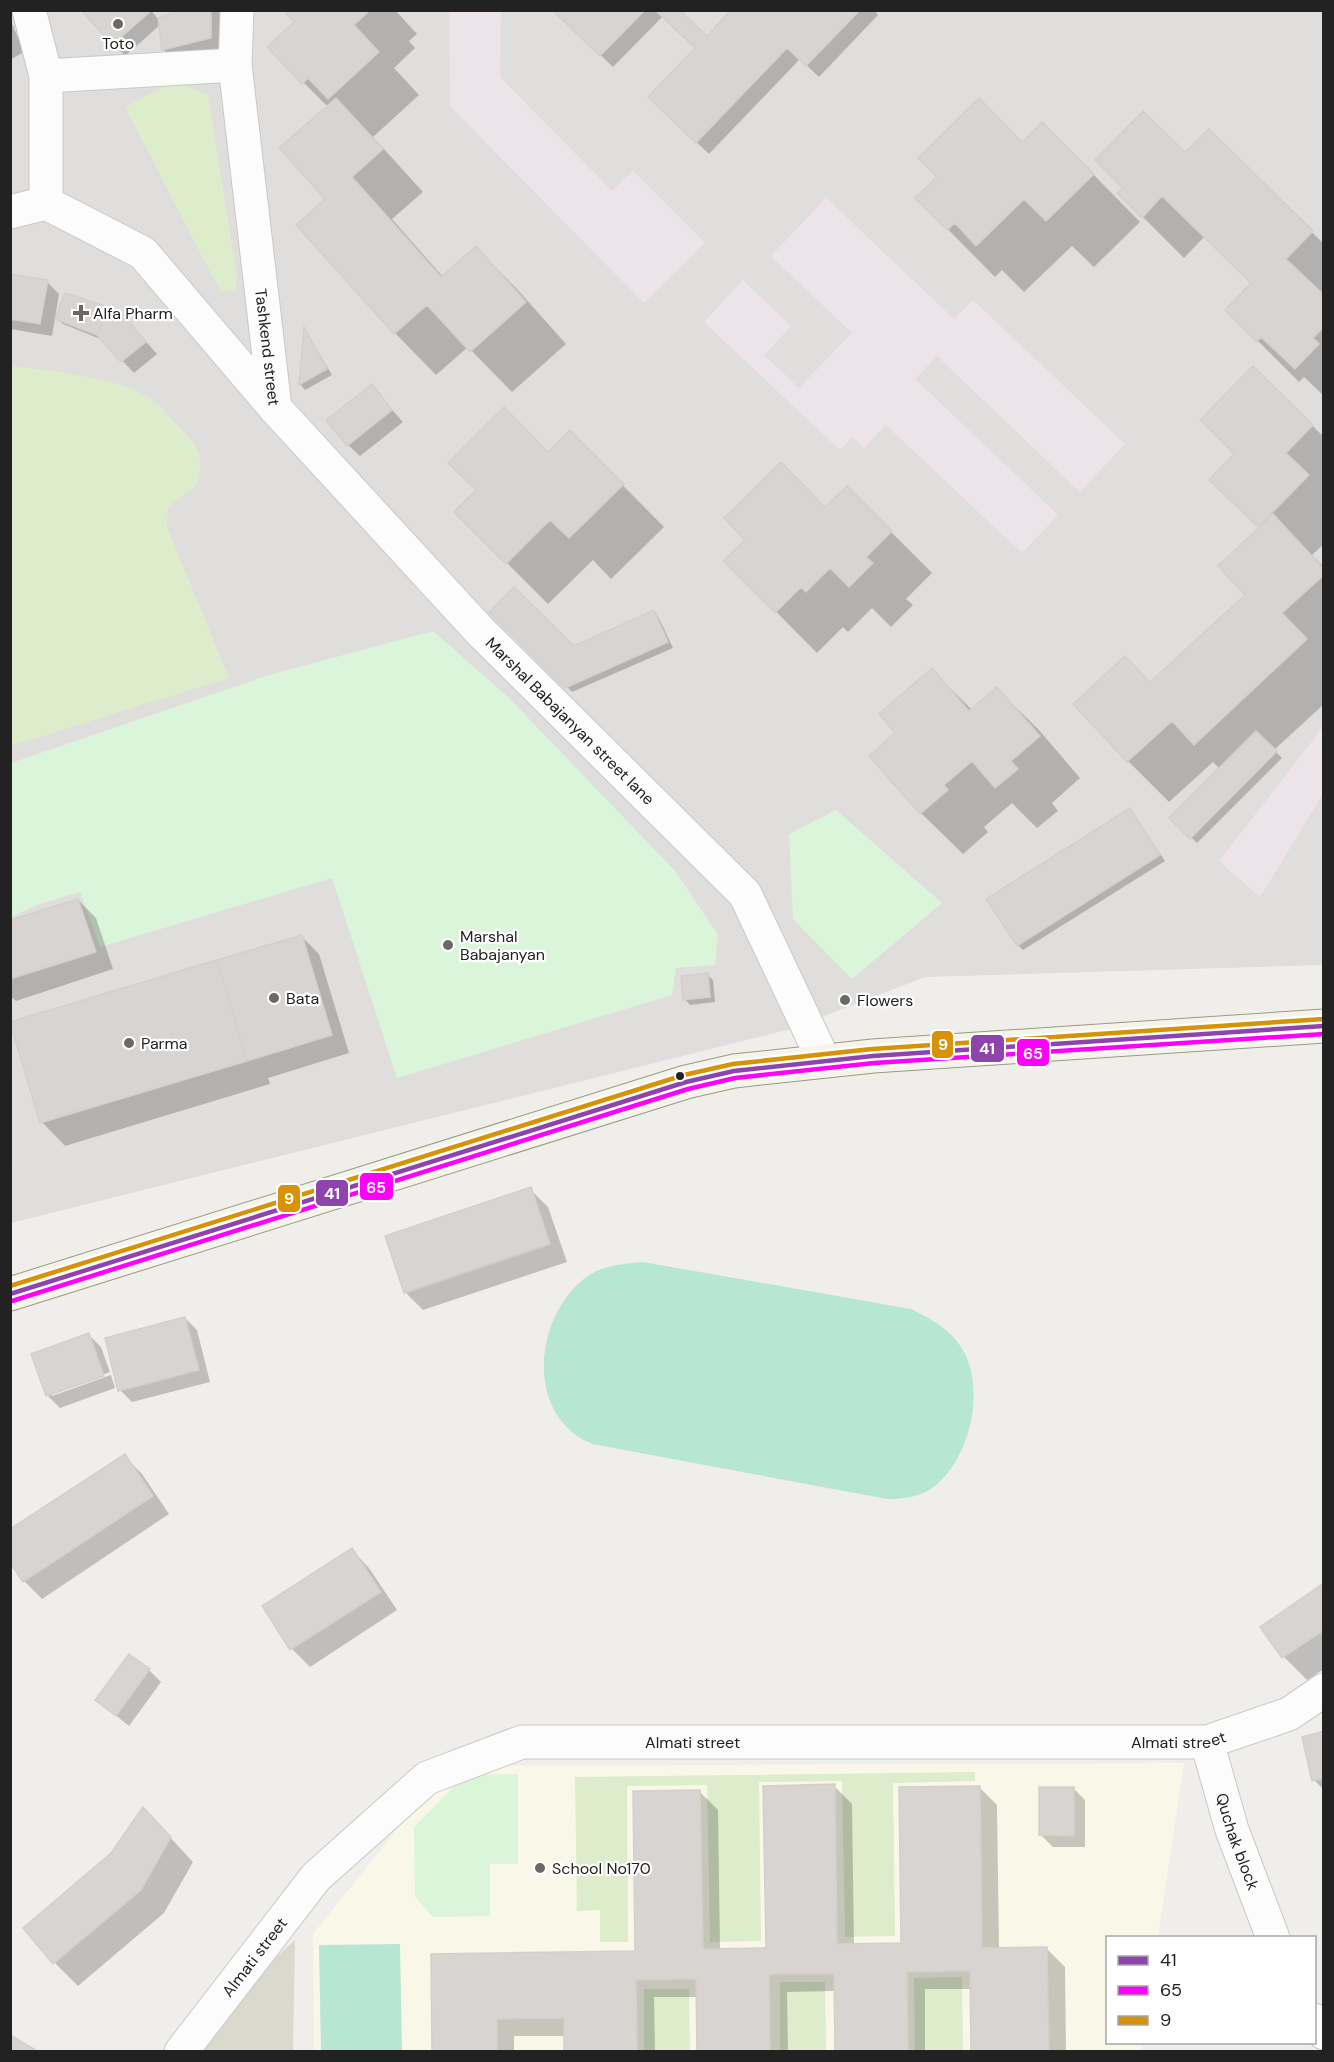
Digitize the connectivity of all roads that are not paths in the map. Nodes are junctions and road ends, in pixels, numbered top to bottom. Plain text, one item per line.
1 (29, 10) edge
2 (237, 10) edge
3 (235, 65) junction
4 (46, 76) junction
5 (46, 203) junction
6 (10, 212) edge
7 (275, 408) junction
8 (1323, 1026) edge
9 (824, 1061) junction
10 (10, 1294) edge
11 (1323, 1690) edge
12 (1207, 1742) junction
13 (1272, 1936) edge
14 (181, 2052) edge

1 - 4 street
2 - 3 street, Tashkend street
3 - 4 street
3 - 7 street, Tashkend street
4 - 5 street
5 - 6 street
5 - 7 street, Tashkend street
7 - 9 street, Marshal Babajanyan street lane
8 - 9 main road
9 - 10 main road
11 - 12 street, Almati street
12 - 13 street, Quchak block
12 - 14 street, Almati street

